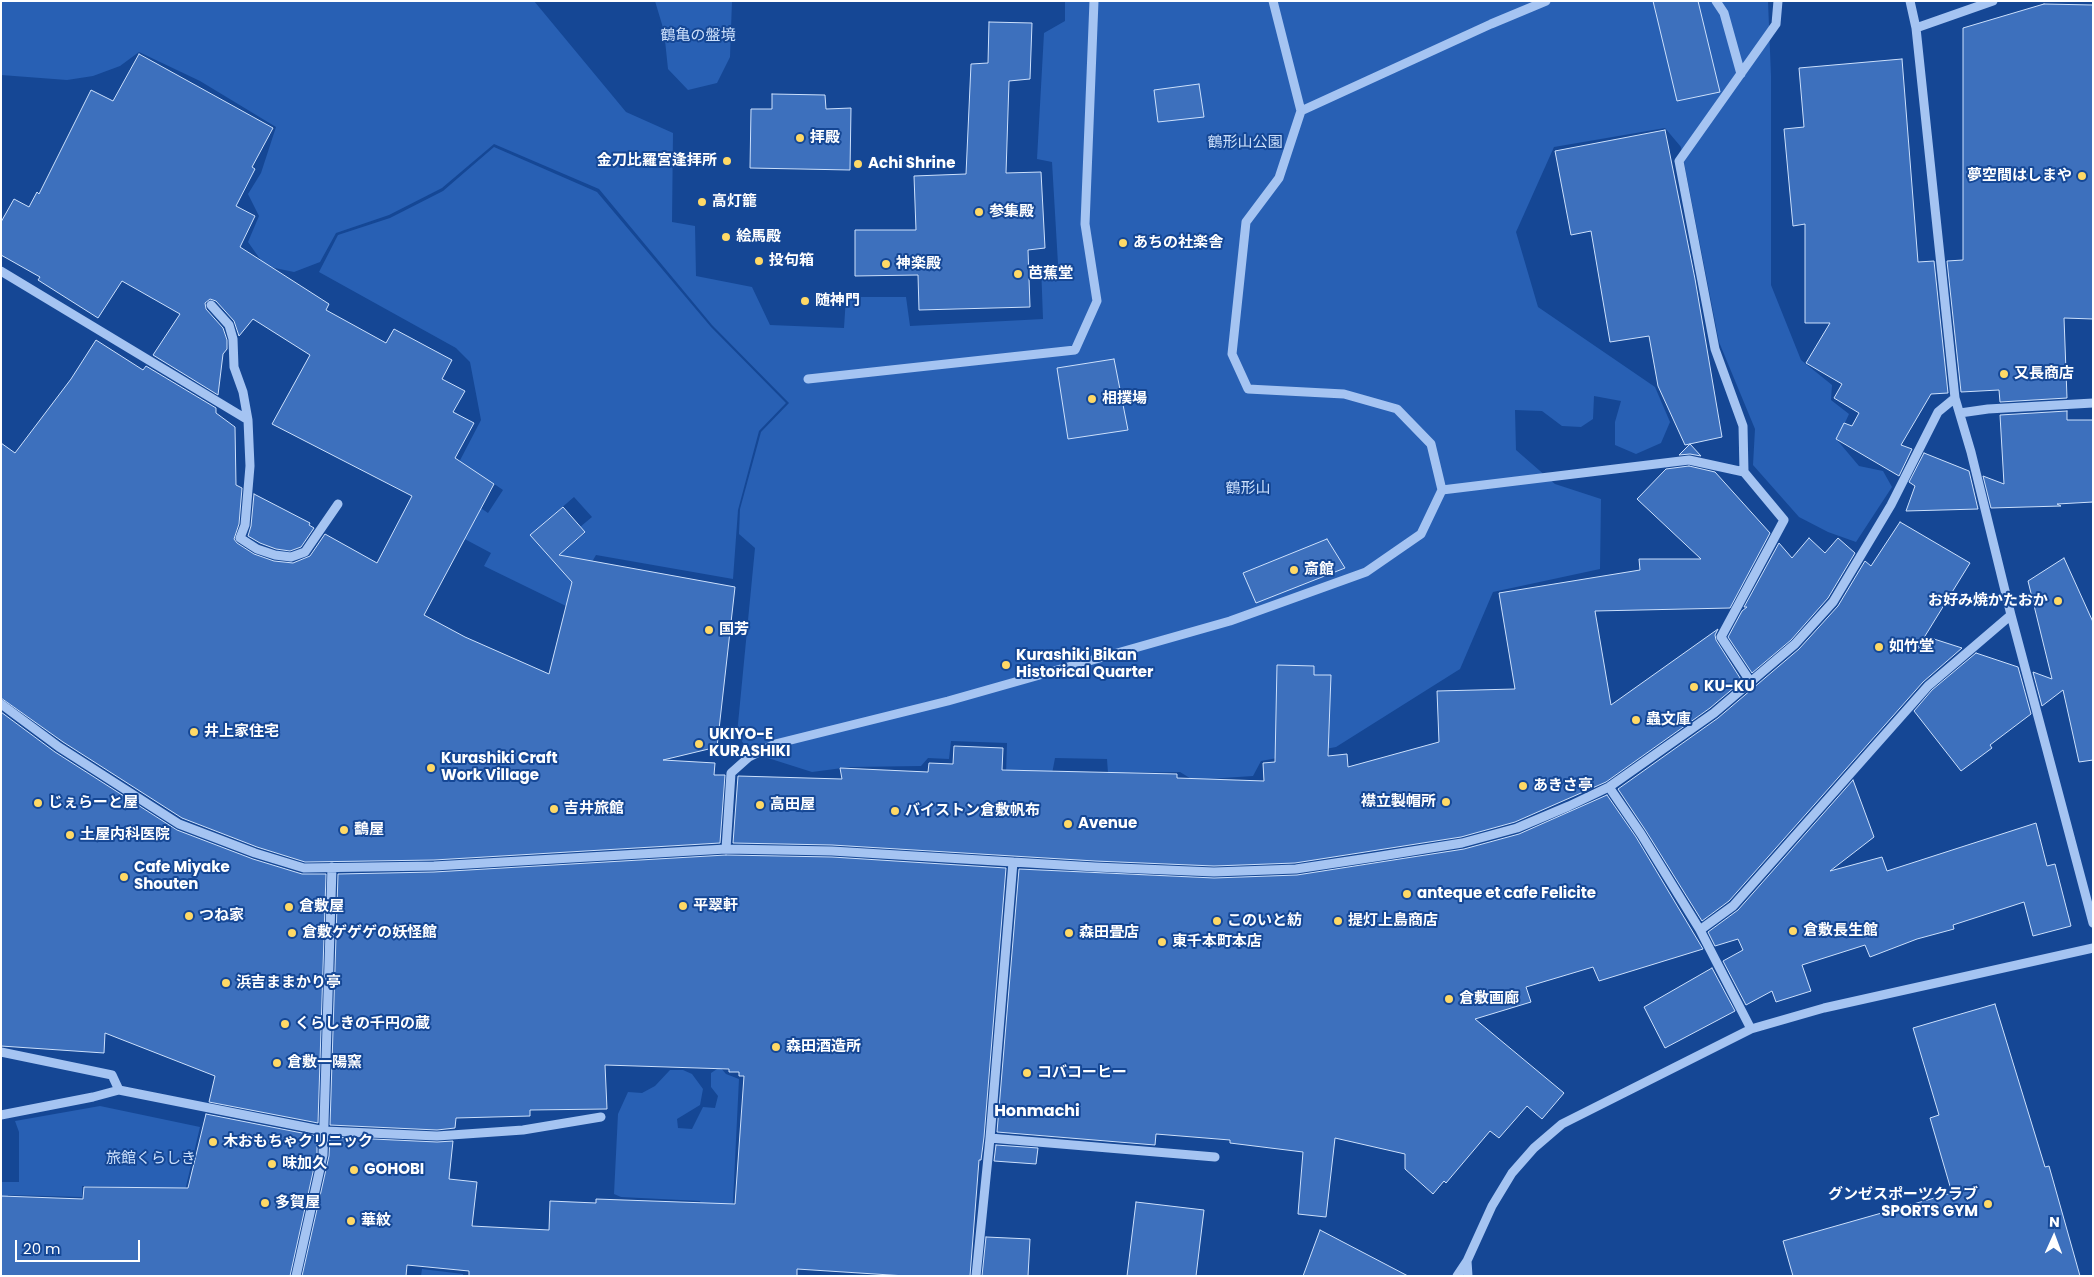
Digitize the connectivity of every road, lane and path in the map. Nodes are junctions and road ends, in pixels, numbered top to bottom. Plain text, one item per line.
1 (1094, 1) edge
2 (1273, 1) edge
3 (1546, 1) edge
4 (1716, 1) edge
5 (1778, 1) edge
6 (1910, 1) edge
7 (1993, 1) edge
8 (1916, 28) junction
9 (1741, 74) junction
10 (1301, 111) junction
11 (1, 271) edge
12 (211, 305) dead end
13 (808, 379) dead end
14 (1955, 398) junction
15 (2093, 403) edge
16 (1960, 413) junction
17 (248, 420) junction
18 (1744, 472) junction
19 (1442, 490) junction
20 (338, 504) dead end
21 (2011, 615) junction
22 (1750, 681) junction
23 (1, 704) edge
24 (1609, 787) junction
25 (726, 849) junction
26 (1012, 862) junction
27 (332, 867) junction
28 (2093, 923) edge
29 (1700, 930) junction
30 (2093, 948) edge
31 (1751, 1029) junction
32 (1, 1052) edge
33 (118, 1090) junction
34 (1, 1115) edge
35 (601, 1117) dead end
36 (325, 1131) junction
37 (990, 1138) junction
38 (1215, 1157) dead end
39 (1467, 1261) junction
40 (296, 1276) edge
41 (976, 1276) edge
42 (1457, 1276) edge
43 (1468, 1276) edge

1 - 13 street
2 - 10 street
3 - 10 street
4 - 9 street
5 - 9 street
6 - 8 street
7 - 8 street
8 - 14 street
9 - 18 street
10 - 19 street
11 - 17 street
12 - 17 street
14 - 16 street
14 - 22 street
15 - 16 street
16 - 21 street
17 - 20 street
18 - 19 street
18 - 22 street
19 - 25 street
21 - 28 street
21 - 29 street
22 - 24 street
23 - 27 street
24 - 26 street
24 - 29 street
25 - 26 street
25 - 27 street
26 - 37 street
27 - 36 street
29 - 31 street
30 - 31 street
31 - 39 street
32 - 33 street
33 - 34 street
33 - 36 street
35 - 36 street
36 - 40 street
37 - 38 street
37 - 41 street
39 - 42 street
39 - 43 street

